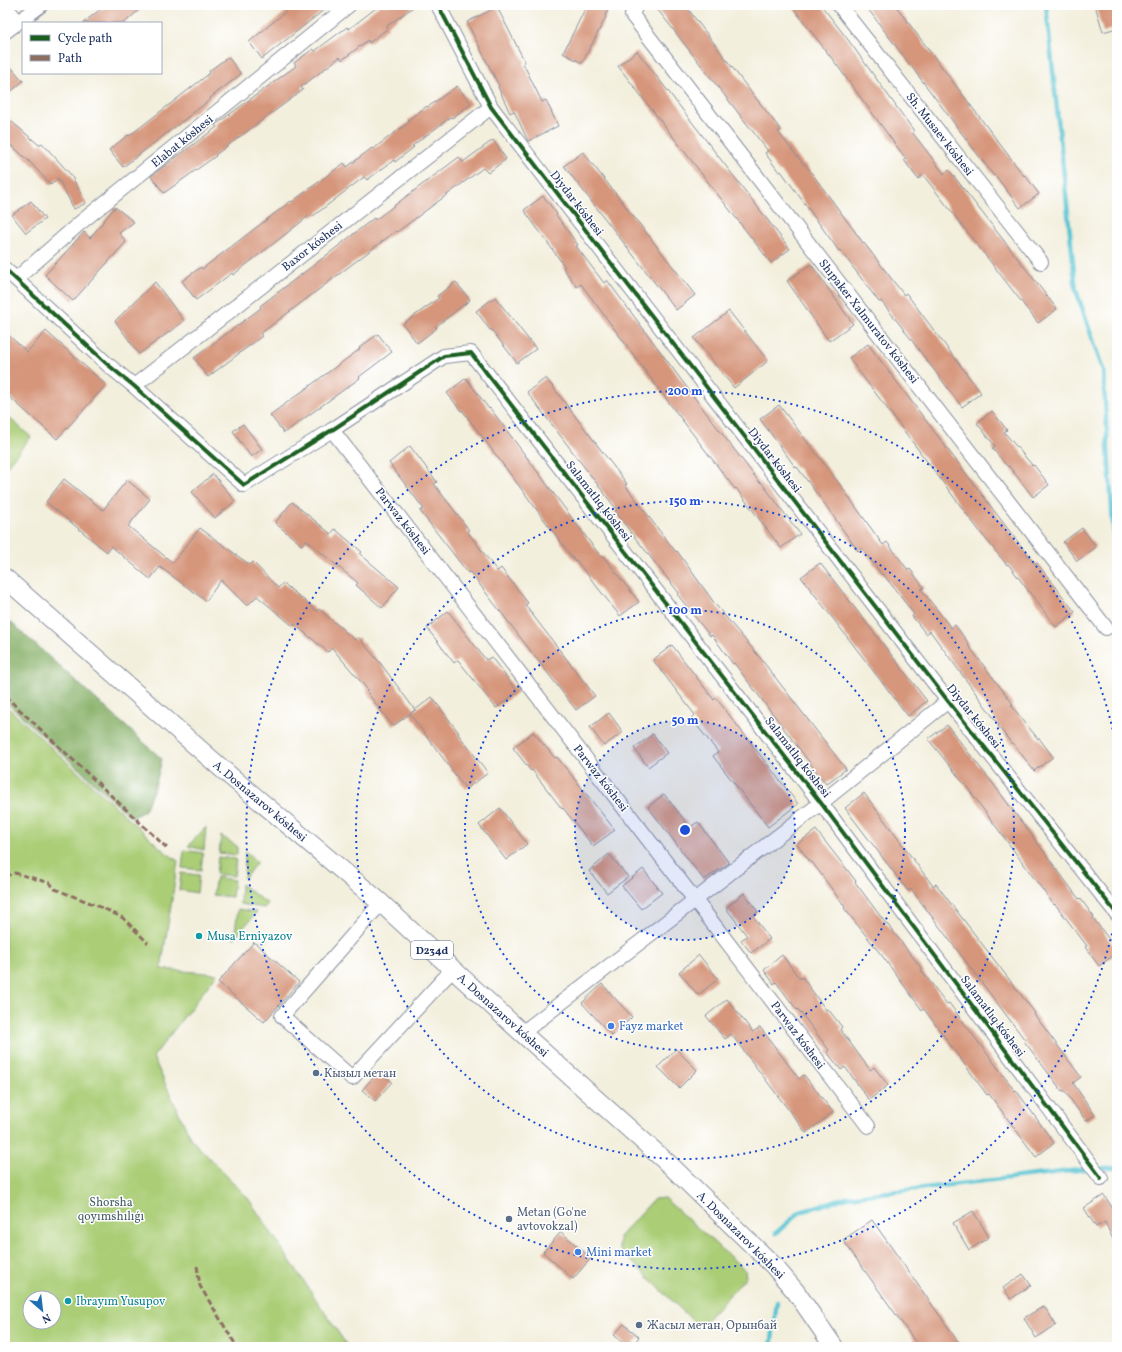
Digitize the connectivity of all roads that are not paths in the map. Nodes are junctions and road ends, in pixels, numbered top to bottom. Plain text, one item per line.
1 (41, 5) edge
2 (349, 5) edge
3 (438, 5) edge
4 (839, 5) edge
5 (5, 6) edge
6 (634, 10) edge
7 (18, 22) junction
8 (5, 32) edge
9 (490, 107) junction
10 (1041, 262) dead end
11 (5, 269) edge
12 (16, 279) junction
13 (134, 386) junction
14 (332, 430) junction
15 (5, 578) edge
16 (1106, 628) dead end
17 (948, 700) junction
18 (821, 803) junction
19 (695, 900) junction
20 (381, 902) junction
21 (1117, 914) edge
22 (453, 968) junction
23 (522, 1033) junction
24 (868, 1126) dead end
25 (1101, 1178) dead end
26 (834, 1347) edge

1 - 7 street
2 - 12 street, Elabat kóshesi
3 - 9 street, Diydar kóshesi
4 - 10 street, Sh. Musaev kóshesi
5 - 7 street
6 - 16 street, Shıpaker Xalmuratov kóshesi
7 - 8 street
9 - 13 street, Baxor kóshesi
9 - 17 street, Diydar kóshesi
11 - 12 street
12 - 13 street
13 - 14 street
14 - 18 street, Salamatlıq kóshesi
14 - 19 street, Parwaz kóshesi
15 - 20 main road, A. Dosnazarov kóshesi / D234d
17 - 18 street
17 - 21 street, Diydar kóshesi
18 - 19 street
18 - 25 street, Salamatlıq kóshesi
19 - 23 street
19 - 24 street, Parwaz kóshesi
20 - 22 main road, A. Dosnazarov kóshesi / D234d
20 - 22 street
22 - 23 main road, A. Dosnazarov kóshesi / D234d
23 - 26 main road, A. Dosnazarov kóshesi / D234d

